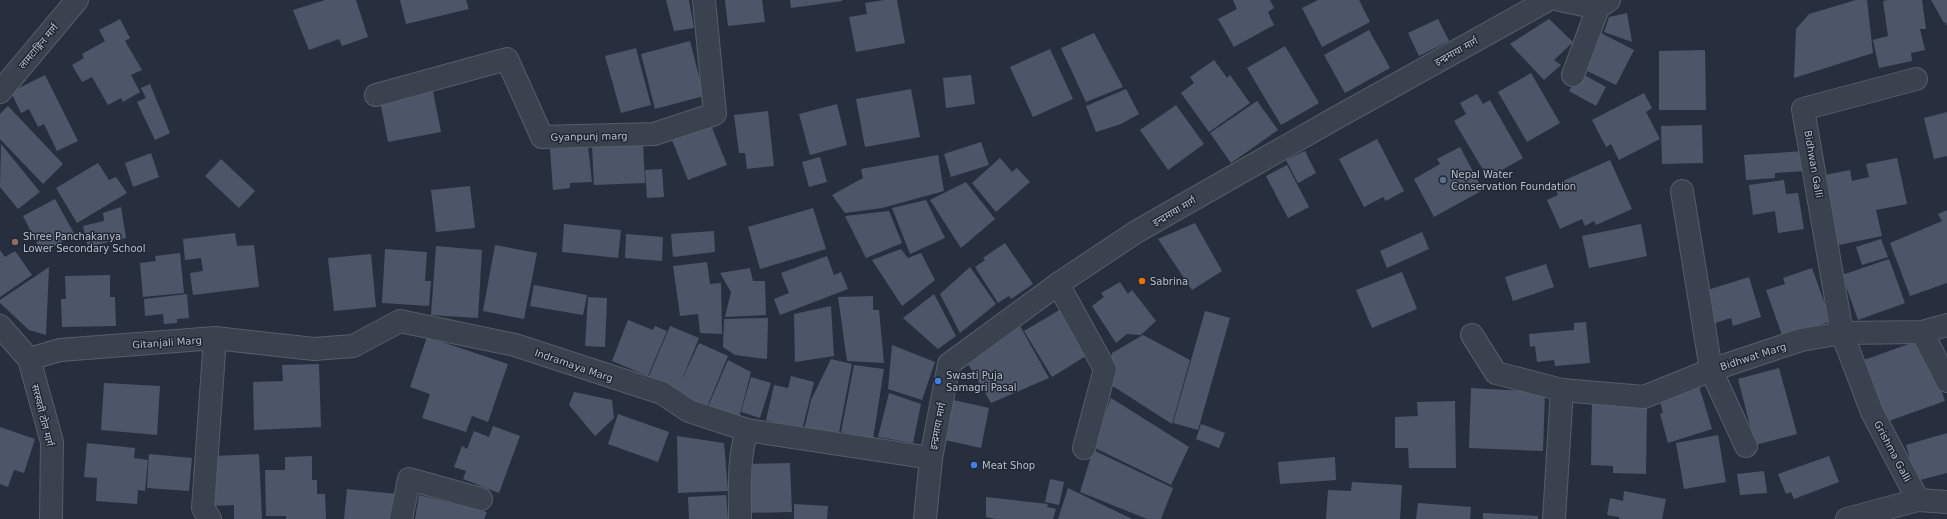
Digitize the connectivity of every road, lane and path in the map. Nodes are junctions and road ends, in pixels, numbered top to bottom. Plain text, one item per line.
1 (77, 0) edge
2 (704, 0) edge
3 (1548, 0) edge
4 (1560, 0) edge
5 (1604, 4) edge
6 (1573, 75) dead end
7 (1916, 79) dead end
8 (0, 92) edge
9 (376, 95) dead end
10 (1682, 191) dead end
11 (1058, 284) junction
12 (1947, 325) edge
13 (0, 326) edge
14 (1922, 332) junction
15 (1842, 334) junction
16 (1472, 336) dead end
17 (215, 338) junction
18 (29, 359) junction
19 (1711, 370) junction
20 (1947, 381) edge
21 (1562, 390) junction
22 (747, 430) junction
23 (1746, 446) dead end
24 (1084, 448) dead end
25 (931, 458) junction
26 (481, 500) dead end
27 (1918, 500) junction
28 (1947, 502) edge
29 (51, 519) edge
30 (210, 519) edge
31 (401, 519) edge
32 (740, 519) edge
33 (925, 519) edge
34 (1554, 519) edge
35 (1847, 519) edge

1 - 8 street, लामटाङ्गिन मार्ग
2 - 9 street, Gyanpunj marg
3 - 11 street, इन्द्रमाया मार्ग
4 - 5 street
5 - 6 street
7 - 15 street, Bidhwan Galli
10 - 19 street
11 - 24 street
11 - 25 street, इन्द्रमाया मार्ग
12 - 14 street, Bidhwat Marg
13 - 18 street
14 - 15 street, Bidhwat Marg
14 - 20 street
15 - 19 street, Bidhwat Marg
15 - 27 street, Grishma Galli
16 - 21 street, Bidhwat Marg
17 - 18 street, Gitanjali Marg
17 - 22 street, Indramaya Marg
17 - 30 street, Gitanjali Marg
18 - 29 street, सरस्वती टोल मार्ग
19 - 21 street, Bidhwat Marg
19 - 23 street
21 - 34 street
22 - 25 street, Indramaya Marg
22 - 32 street
25 - 33 street, इन्द्रमाया मार्ग
26 - 31 street
27 - 28 street
27 - 35 street

